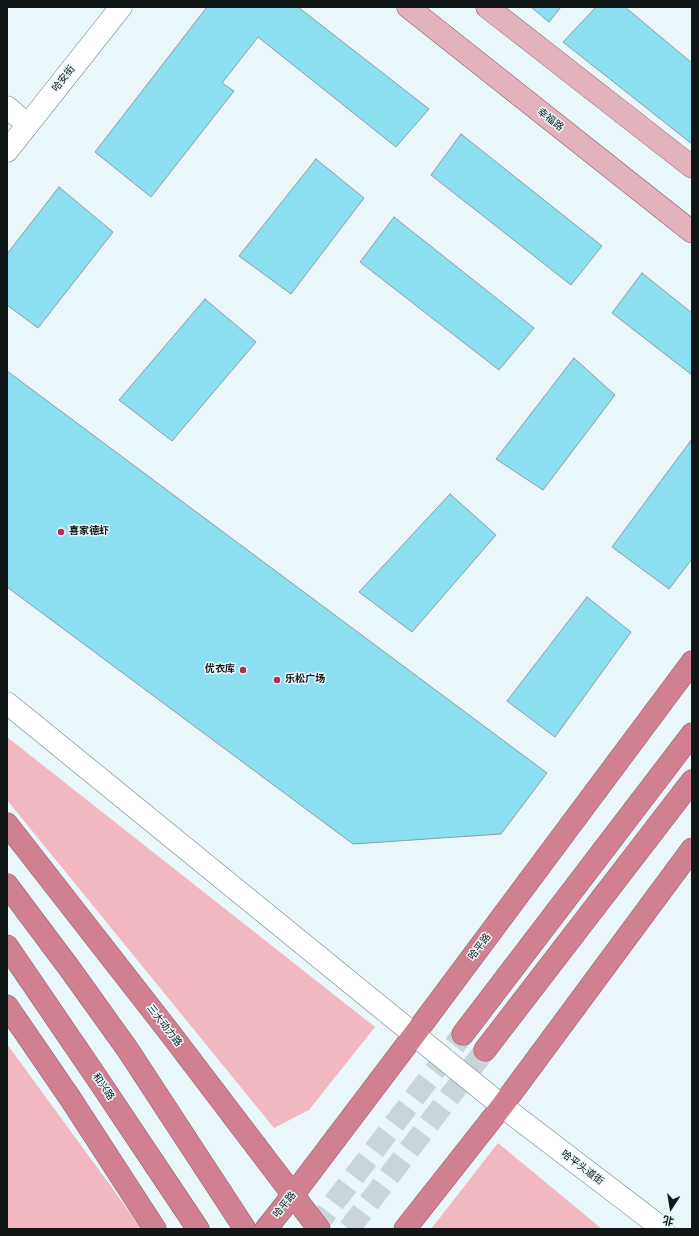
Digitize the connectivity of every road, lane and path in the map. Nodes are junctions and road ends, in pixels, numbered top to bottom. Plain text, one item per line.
1 (121, 7) edge
2 (408, 7) edge
3 (487, 7) edge
4 (7, 107) edge
5 (28, 124) junction
6 (7, 151) edge
7 (692, 167) edge
8 (692, 232) edge
9 (692, 662) edge
10 (7, 703) edge
11 (692, 734) edge
12 (692, 781) edge
13 (7, 824) edge
14 (692, 849) edge
15 (7, 885) edge
16 (7, 946) edge
17 (7, 1006) edge
18 (463, 1034) tunnel mouth
19 (414, 1036) junction
20 (485, 1050) tunnel mouth
21 (502, 1106) junction
22 (293, 1195) junction
23 (155, 1229) edge
24 (198, 1229) edge
25 (245, 1229) edge
26 (266, 1229) edge
27 (319, 1229) edge
28 (405, 1229) edge
29 (663, 1229) edge

1 - 5 street, 哈安街
2 - 8 main road, 幸福路
3 - 7 main road
4 - 5 street
5 - 6 street, 哈安街
9 - 19 highway, 哈平路
10 - 19 street, 哈平头道街
11 - 18 highway
12 - 20 highway
13 - 22 highway, 三大动力路
14 - 21 highway
15 - 25 highway
16 - 24 highway, 和兴路
17 - 23 highway
19 - 21 street, 哈平头道街
19 - 22 highway, 哈平路
21 - 28 highway
21 - 29 street, 哈平头道街
22 - 26 highway, 哈平路
22 - 27 highway, 三大动力路

